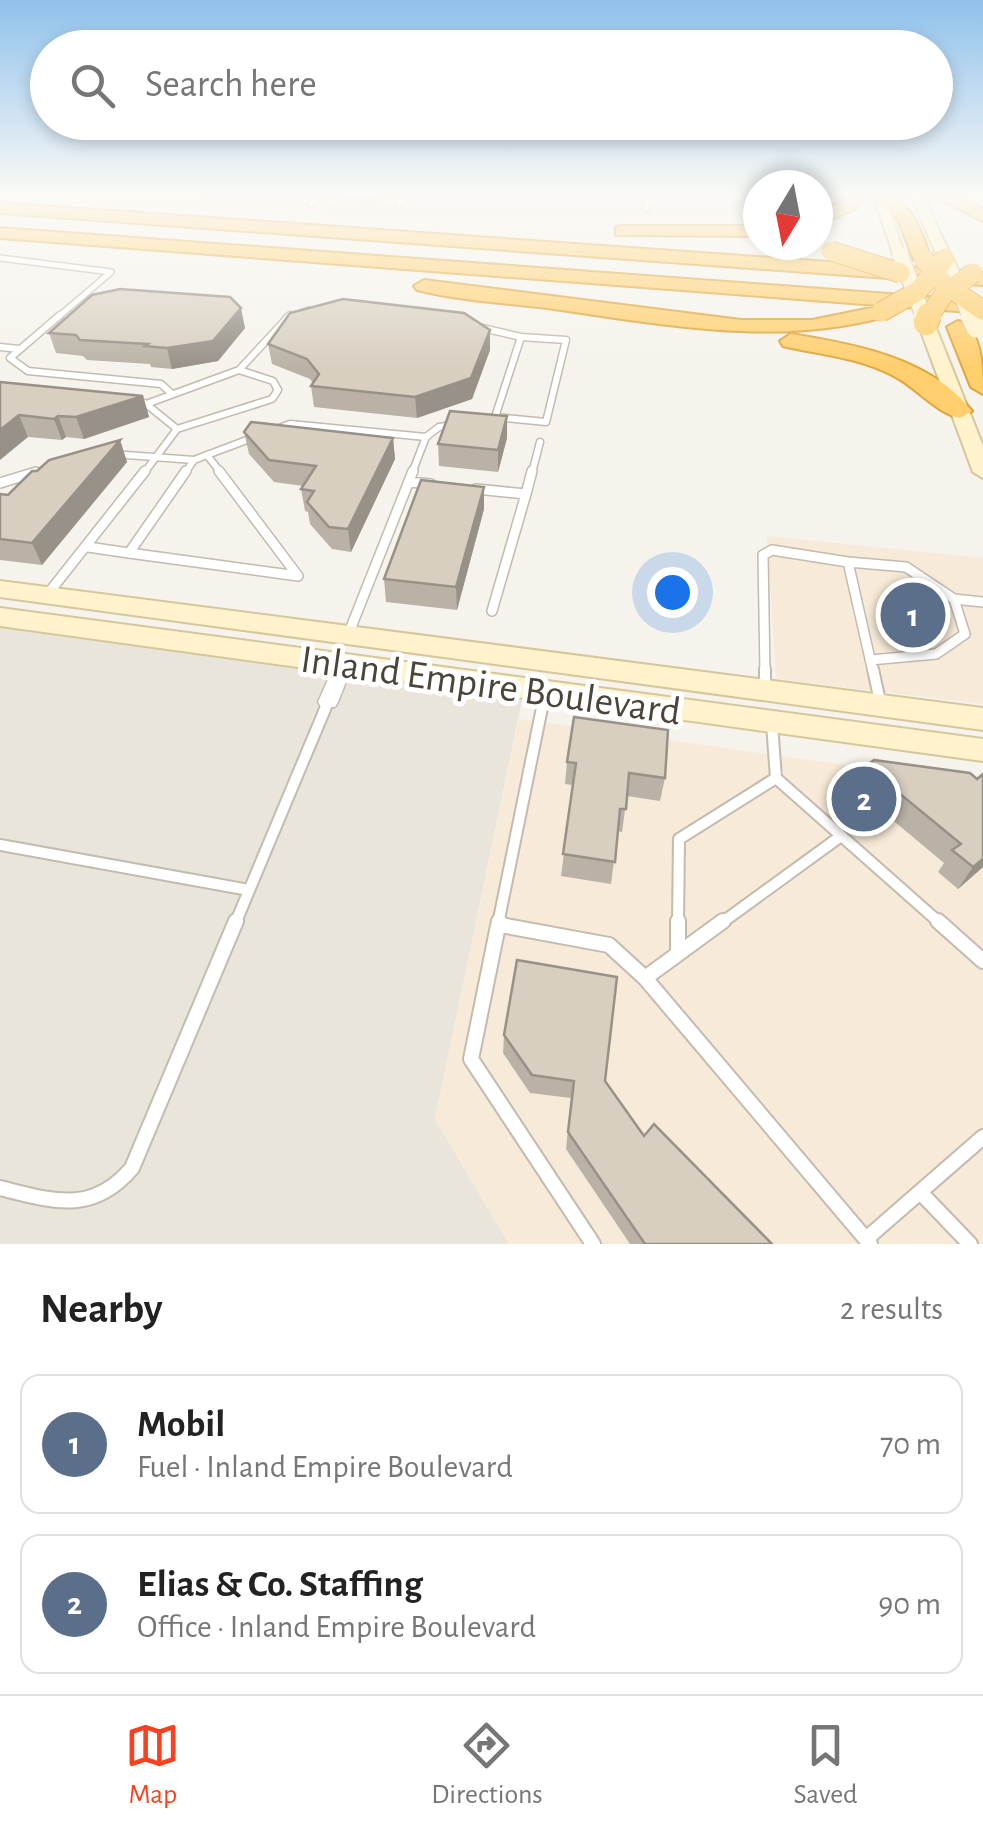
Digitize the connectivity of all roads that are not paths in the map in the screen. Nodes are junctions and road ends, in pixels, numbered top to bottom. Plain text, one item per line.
1 (128, 252) edge
2 (251, 252) edge
3 (426, 252) edge
4 (525, 252) edge
5 (619, 252) edge
6 (834, 252) edge
7 (910, 252) edge
8 (932, 252) edge
9 (0, 258) edge
10 (983, 270) edge
11 (983, 278) edge
12 (942, 286) edge
13 (983, 287) edge
14 (314, 310) edge
15 (978, 322) edge
16 (926, 323) joint
17 (699, 324) junction
18 (476, 326) edge
19 (521, 337) junction
20 (0, 347) edge
21 (20, 349) junction
22 (10, 358) junction
23 (0, 362) edge
24 (240, 370) junction
25 (983, 387) edge
26 (172, 394) junction
27 (130, 402) edge
28 (149, 404) junction
29 (960, 411) junction
30 (495, 417) junction
31 (476, 420) edge
32 (458, 424) edge
33 (178, 429) junction
34 (426, 437) junction
35 (540, 442) dead end
36 (102, 453) edge
37 (207, 455) junction
38 (154, 460) junction
39 (194, 460) junction
40 (51, 468) edge
41 (983, 472) edge
42 (409, 482) junction
43 (0, 483) edge
44 (448, 486) edge
45 (468, 488) edge
46 (526, 494) junction
47 (88, 547) junction
48 (129, 553) junction
49 (848, 562) junction
50 (0, 589) edge
51 (46, 595) junction
52 (954, 599) junction
53 (983, 602) edge
54 (492, 611) dead end
55 (0, 617) edge
56 (348, 635) junction
57 (870, 660) junction
58 (344, 664) junction
59 (765, 691) junction
60 (545, 692) junction
61 (328, 702) joint
62 (881, 707) junction
63 (983, 720) edge
64 (772, 721) junction
65 (983, 750) edge
66 (776, 778) junction
67 (841, 836) junction
68 (0, 846) edge
69 (249, 890) junction
70 (501, 924) junction
71 (678, 954) junction
72 (983, 961) edge
73 (644, 978) junction
74 (983, 1138) edge
75 (0, 1188) edge
76 (920, 1192) junction
77 (868, 1241) edge
78 (593, 1244) edge
79 (970, 1244) edge

1 - 17 highway
2 - 15 highway
3 - 12 highway
4 - 13 highway
5 - 11 highway
6 - 12 highway, bridge
7 - 12 highway, bridge
8 - 12 main road
9 - 21 lane
10 - 12 highway, bridge
12 - 15 highway
12 - 16 highway, bridge
12 - 17 highway, bridge
14 - 24 lane
15 - 25 highway
16 - 29 main road
17 - 29 highway
18 - 19 lane
19 - 30 lane
19 - 30 lane
20 - 21 lane
21 - 22 lane
22 - 23 lane
22 - 26 lane
24 - 26 lane
24 - 33 lane
26 - 28 lane
27 - 28 lane
28 - 33 lane
29 - 41 main road
30 - 31 lane
32 - 34 lane
33 - 38 lane
34 - 37 lane
34 - 42 lane
35 - 46 lane
36 - 38 lane
37 - 39 lane
37 - 48 lane
38 - 39 lane
38 - 47 lane
39 - 48 lane
40 - 43 lane
42 - 44 lane
42 - 56 lane
45 - 46 lane
46 - 54 lane
47 - 48 lane
47 - 51 lane
49 - 52 lane
49 - 57 lane
49 - 59 lane
50 - 51 main road, Inland Empire Boulevard
51 - 56 main road, Inland Empire Boulevard
52 - 53 lane
52 - 57 lane
55 - 58 main road, Inland Empire Boulevard
56 - 59 main road, Inland Empire Boulevard
57 - 62 lane
58 - 60 main road, Inland Empire Boulevard
58 - 61 street
59 - 62 main road, Inland Empire Boulevard
60 - 64 main road, Inland Empire Boulevard
60 - 70 lane
61 - 69 lane
62 - 63 main road, Inland Empire Boulevard
64 - 65 main road, Inland Empire Boulevard
64 - 66 lane
66 - 67 lane
66 - 71 lane
67 - 71 lane
67 - 72 lane
68 - 69 lane
69 - 75 lane
70 - 73 lane
70 - 78 lane
71 - 73 lane
73 - 77 lane
74 - 76 lane
76 - 77 lane
76 - 79 lane

